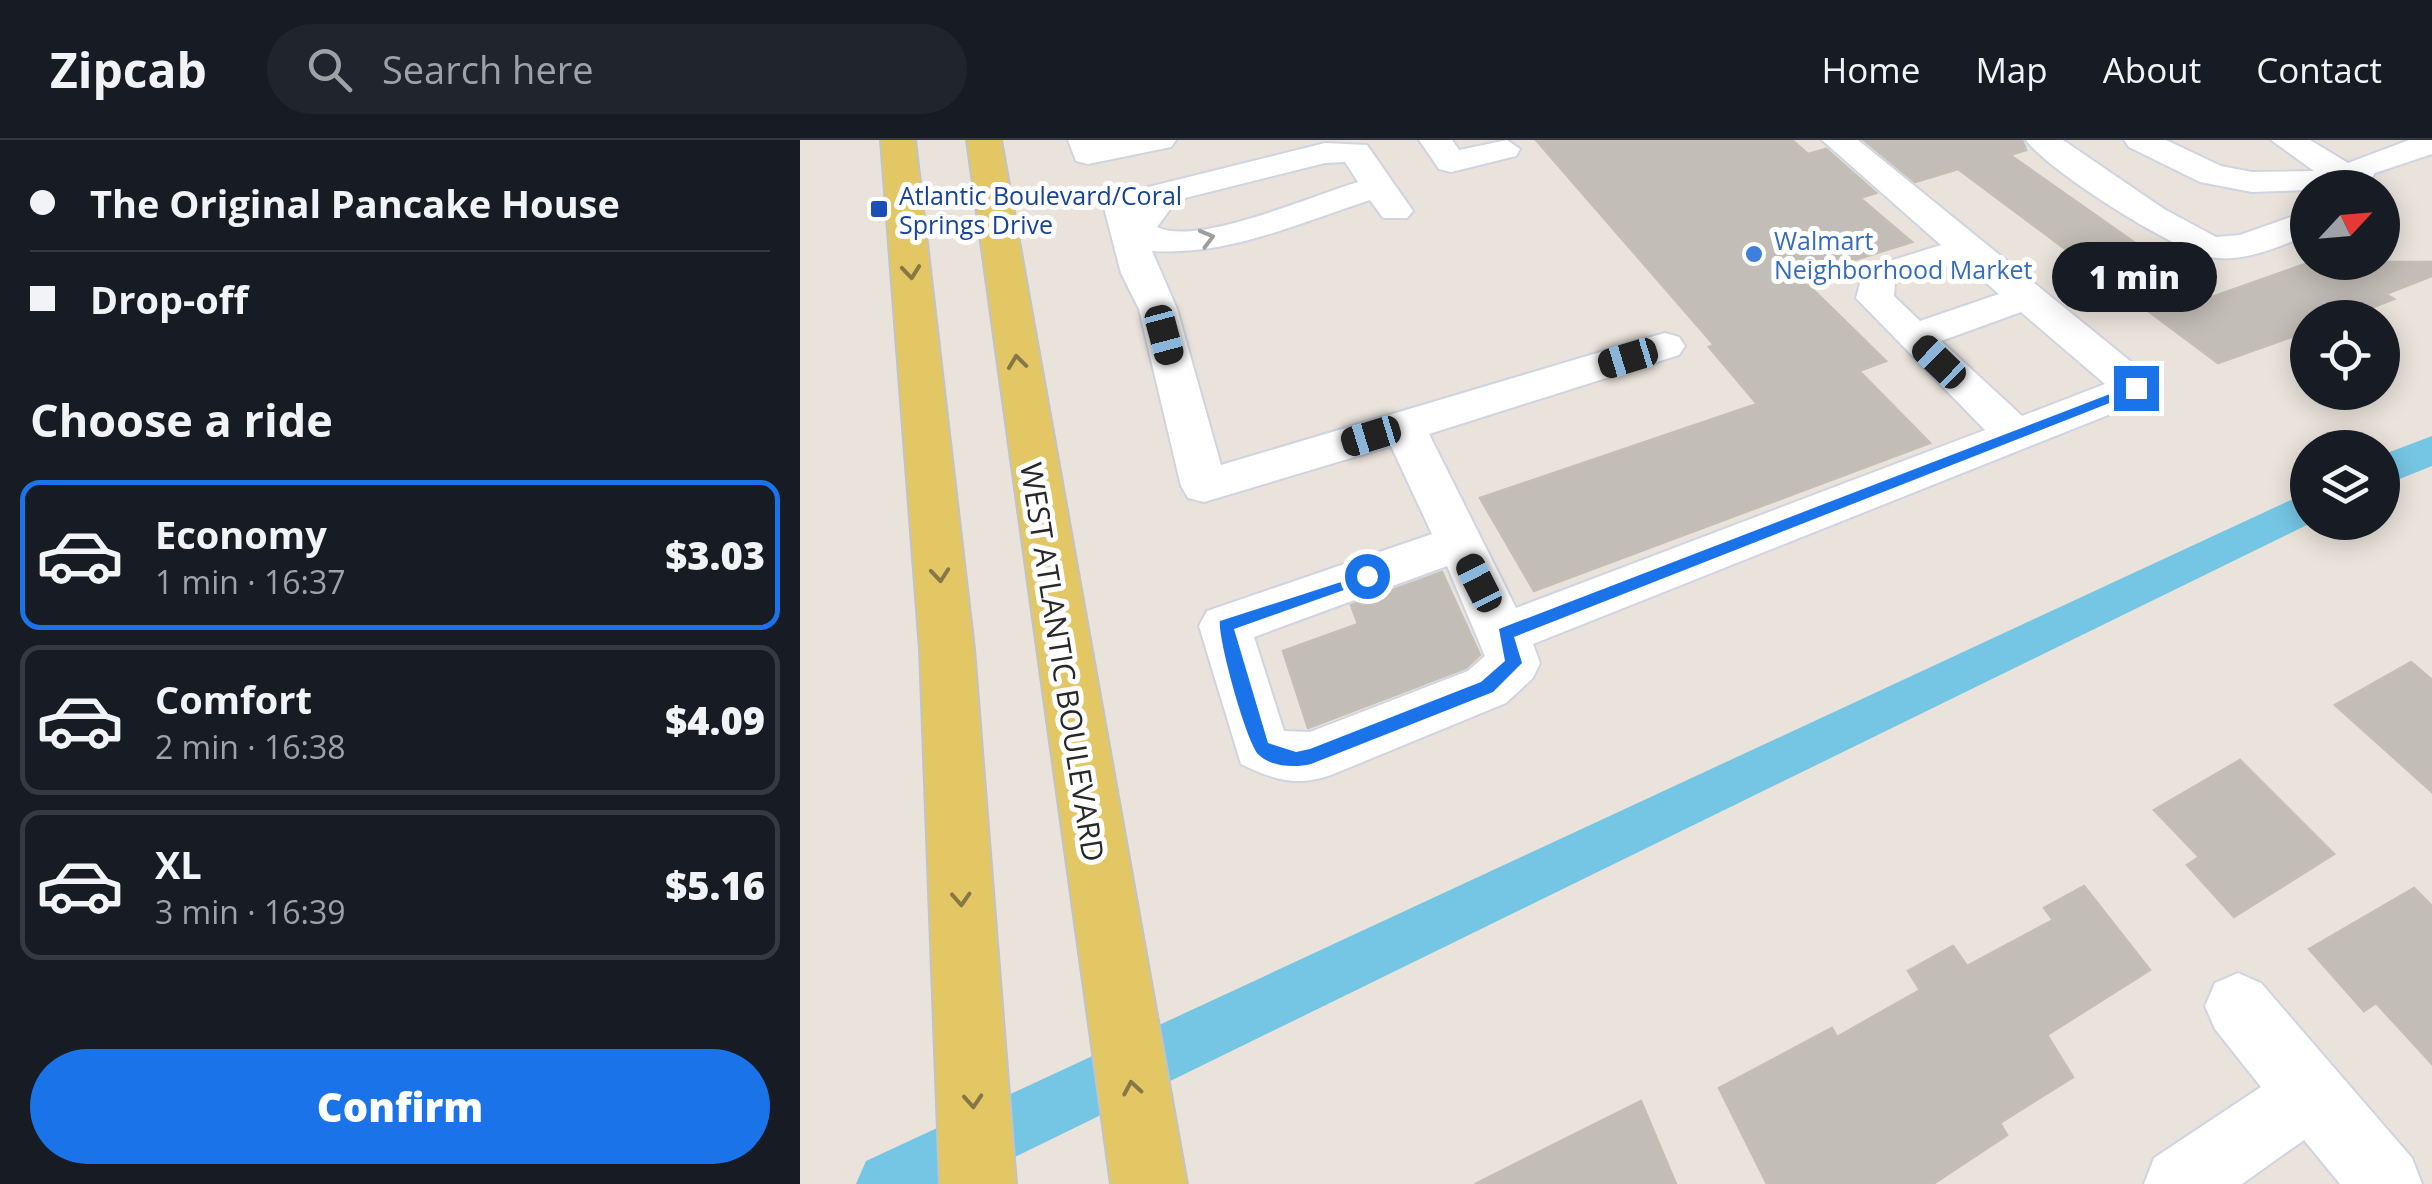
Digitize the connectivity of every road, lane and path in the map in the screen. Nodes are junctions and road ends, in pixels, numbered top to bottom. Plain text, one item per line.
1 (898, 140) edge
2 (1084, 140) edge
3 (1160, 140) edge
4 (1435, 140) edge
5 (1838, 140) edge
6 (2042, 140) edge
7 (2140, 140) edge
8 (2274, 140) edge
9 (2287, 140) edge
10 (992, 142) edge
11 (2432, 143) edge
12 (1504, 148) dead end
13 (2237, 152) dead end
14 (2330, 170) edge
15 (2360, 170) edge
16 (2290, 183) edge
17 (1178, 189) junction
18 (2290, 229) edge
19 (1968, 248) junction
20 (2028, 297) junction
21 (1913, 337) junction
22 (1665, 346) dead end
23 (1404, 426) junction
24 (2016, 436) junction
25 (1459, 543) junction
26 (1504, 634) junction
27 (2238, 1006) dead end
28 (2311, 1094) junction
29 (978, 1184) edge
30 (1149, 1184) edge
31 (2180, 1184) edge
32 (2386, 1184) edge

1 -> 29 main road
2 - 3 street
4 - 12 street
5 - 19 street
6 - 18 street
7 - 16 street
8 - 13 street
9 - 14 street
30 -> 10 main road, WEST ATLANTIC BOULEVARD
11 - 15 street
17 -> 17 street
17 - 23 street
19 - 20 street
19 - 21 street
20 - 21 street
20 - 24 street
21 - 24 street
22 - 23 street
23 - 25 street
24 - 26 street
25 - 26 street
25 - 26 street
27 - 28 street
28 - 31 street
28 - 32 street

